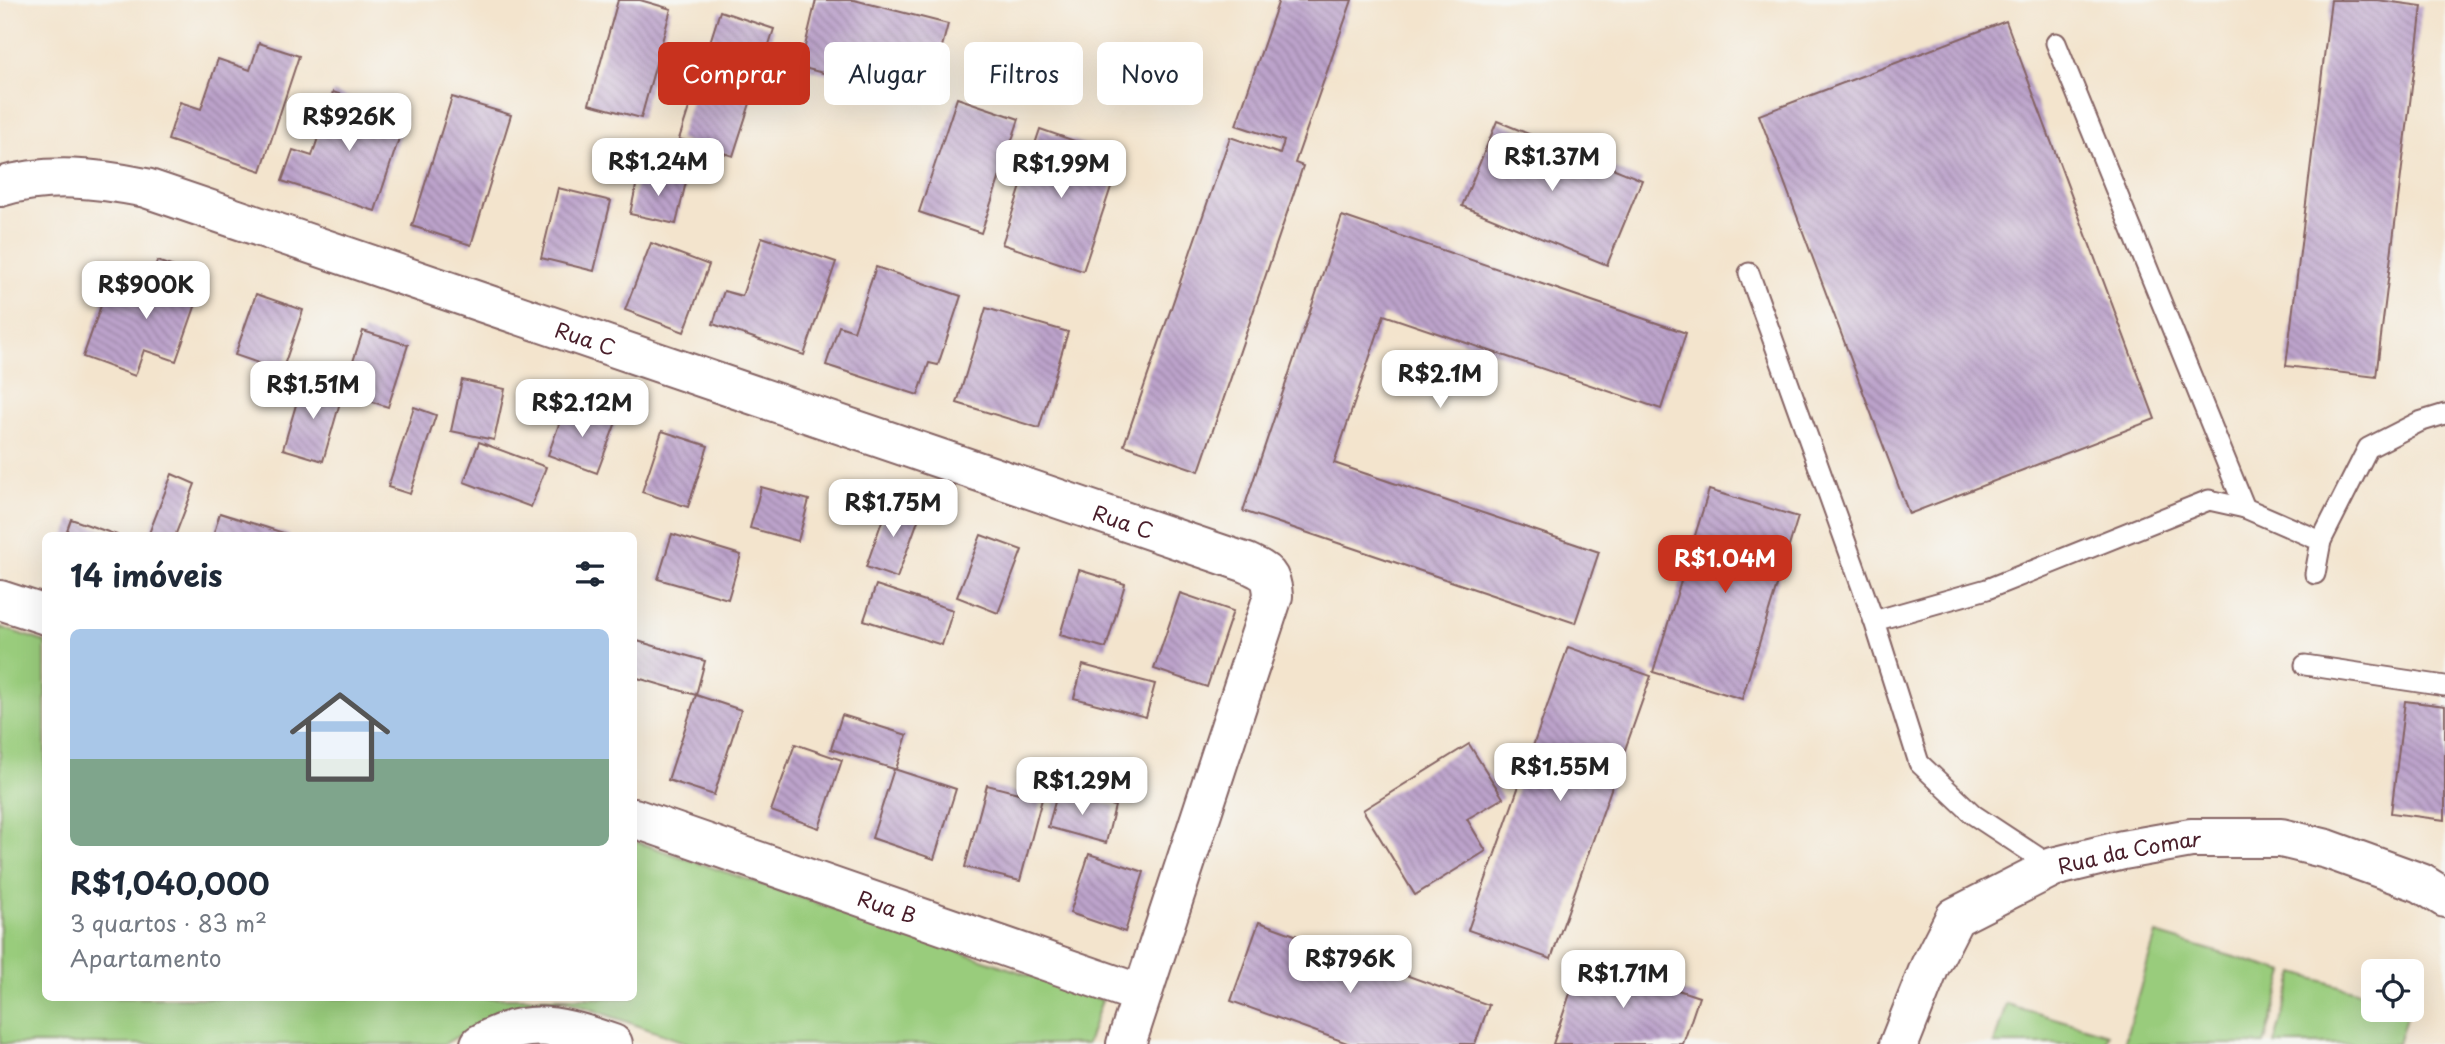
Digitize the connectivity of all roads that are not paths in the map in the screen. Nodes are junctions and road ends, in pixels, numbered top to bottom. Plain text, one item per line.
1 (2056, 43) dead end
2 (0, 187) edge
3 (1749, 273) dead end
4 (2445, 414) edge
5 (2245, 508) junction
6 (2321, 541) junction
7 (2315, 574) dead end
8 (0, 600) edge
9 (42, 614) edge
10 (1874, 621) junction
11 (2305, 665) dead end
12 (2445, 686) edge
13 (637, 819) edge
14 (2053, 867) junction
15 (2445, 898) edge
16 (1141, 994) junction
17 (480, 1044) edge
18 (613, 1044) edge
19 (1126, 1044) edge
20 (1899, 1044) edge

1 - 5 lane
2 - 16 street, Rua C
3 - 10 lane
4 - 6 lane
5 - 6 lane
5 - 10 lane
6 - 7 lane
8 - 9 street
10 - 14 lane
11 - 12 lane
13 - 16 street, Rua B
14 - 15 street, Rua da Comar
14 - 20 street, Rua da Comar
16 - 19 street
17 - 18 street

